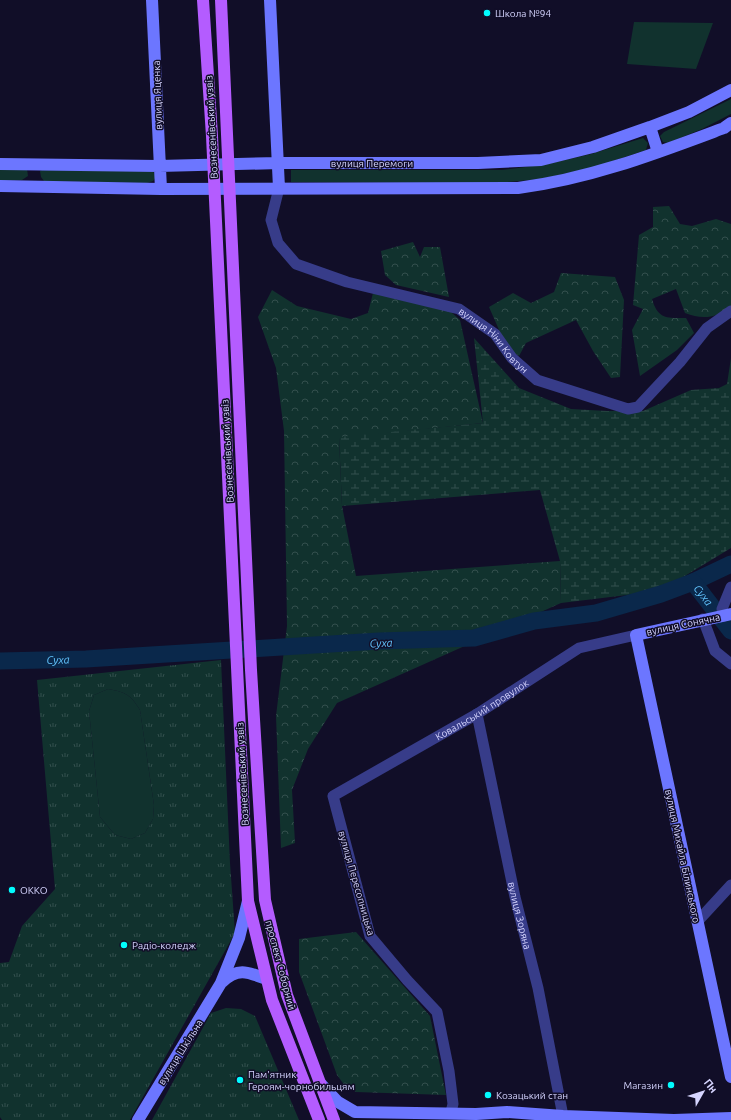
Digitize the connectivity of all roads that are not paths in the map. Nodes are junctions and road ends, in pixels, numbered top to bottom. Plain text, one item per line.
1 (152, 0) edge
2 (203, 0) edge
3 (221, 0) edge
4 (270, 0) edge
5 (731, 90) edge
6 (731, 123) edge
7 (650, 127) junction
8 (658, 152) junction
9 (279, 163) junction
10 (0, 164) edge
11 (33, 164) junction
12 (160, 166) junction
13 (0, 186) edge
14 (34, 186) junction
15 (278, 188) junction
16 (161, 189) junction
17 (731, 311) edge
18 (731, 587) edge
19 (727, 615) edge
20 (706, 619) junction
21 (636, 635) junction
22 (731, 664) edge
23 (477, 714) junction
24 (333, 796) joint
25 (731, 885) edge
26 (265, 900) joint
27 (248, 901) junction
28 (697, 922) junction
29 (266, 979) junction
30 (221, 983) junction
31 (731, 1077) edge
32 (318, 1081) junction
33 (451, 1112) junction
34 (351, 1116) edge
35 (563, 1116) junction
36 (731, 1118) edge
37 (138, 1120) edge
38 (319, 1120) edge
39 (334, 1120) edge
40 (674, 1120) edge

1 - 12 street, вулиця Яценка
2 - 27 main road, Вознесенівський узвіз
3 - 26 main road, Вознесенівський узвіз
4 - 9 street
5 - 7 street, вулиця Перемоги
6 - 8 street
7 - 8 street
7 - 9 street, вулиця Перемоги
8 - 15 street
9 - 12 street, вулиця Перемоги
9 - 15 street
10 - 11 street, вулиця Перемоги
11 - 12 street, вулиця Перемоги
11 - 14 street
12 - 16 street, вулиця Яценка
13 - 14 street
14 - 16 street
15 - 16 street
15 - 17 street, вулиця Ніни Ковтун
18 - 19 street
19 - 20 street, вулиця Сонячна
20 - 21 street, вулиця Сонячна
20 - 22 street
21 - 23 street, Ковальський провулок
21 - 28 street, вулиця Михайла Білинського
23 - 24 street, Ковальський провулок
23 - 35 street, вулиця Зоряна
24 - 33 street, вулиця Пересопницька
25 - 28 street
26 - 32 main road, проспект Соборний
27 - 29 main road, проспект Соборний
27 - 30 street, вулиця Шкільна
28 - 31 street, вулиця Михайла Білинського
29 - 30 street, вулиця Шкільна
29 - 38 main road, проспект Соборний
30 - 37 street, вулиця Шкільна
32 - 34 street
32 - 39 main road, проспект Соборний
33 - 34 street
33 - 35 street
35 - 40 street
36 - 40 street

